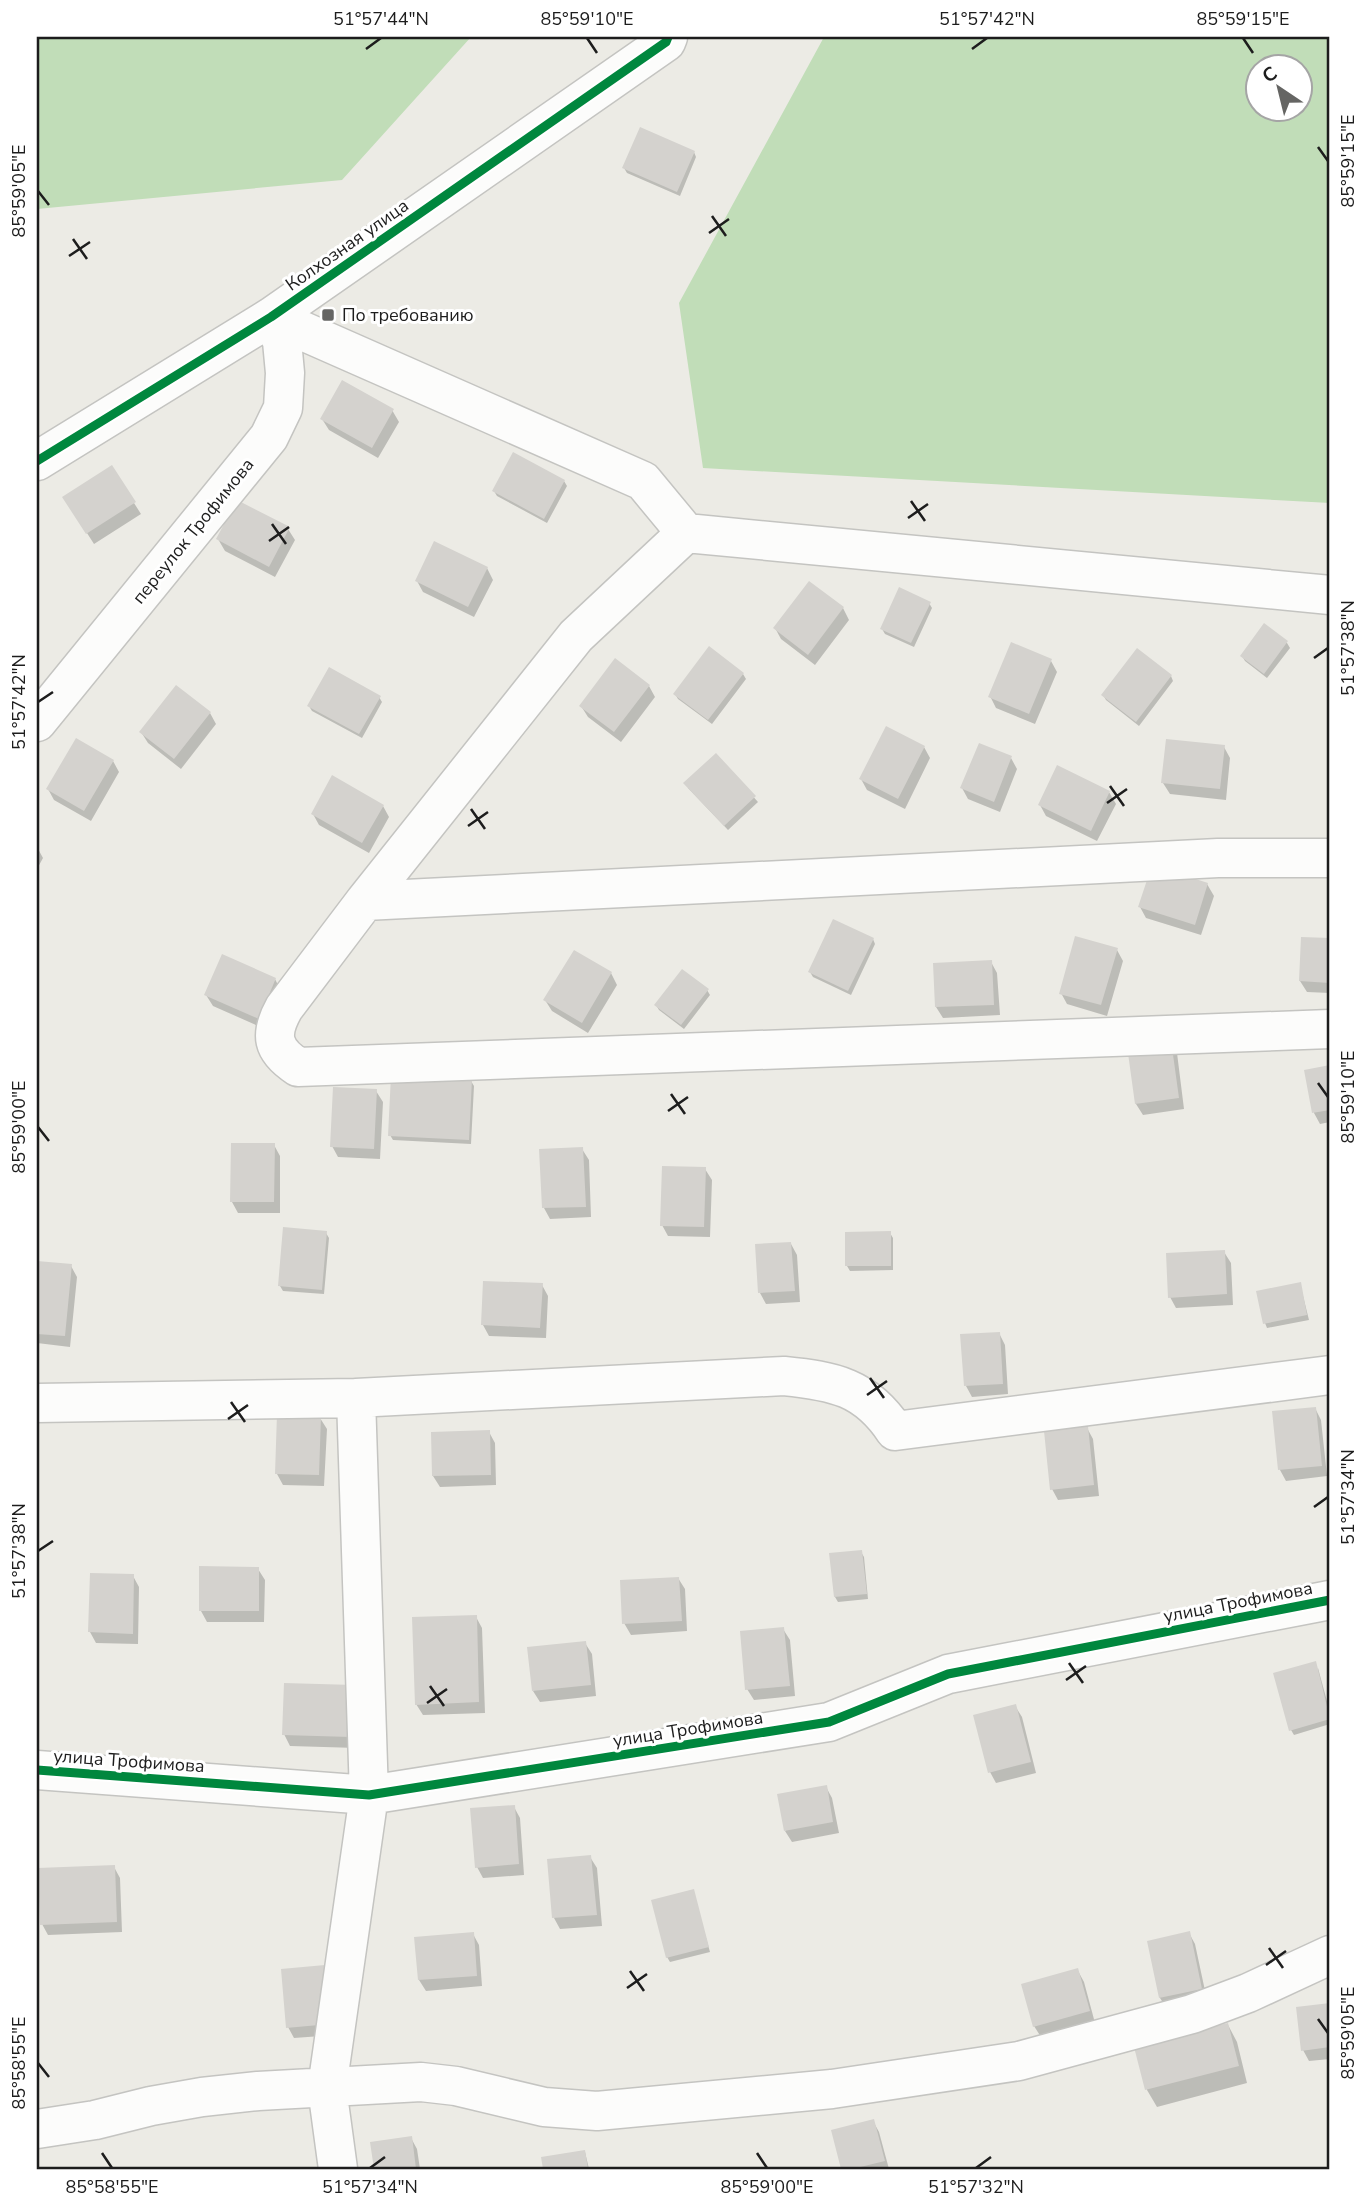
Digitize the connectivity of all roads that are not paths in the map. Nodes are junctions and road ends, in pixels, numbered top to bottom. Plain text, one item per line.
1 (667, 39) edge
2 (271, 317) junction
3 (37, 461) edge
4 (686, 533) junction
5 (1330, 595) edge
6 (37, 722) edge
7 (1330, 858) edge
8 (365, 901) junction
9 (1330, 1029) edge
10 (1330, 1375) edge
11 (356, 1398) junction
12 (37, 1403) edge
13 (1330, 1600) edge
14 (37, 1770) edge
15 (369, 1795) junction
16 (1330, 1955) edge
17 (327, 2088) junction
18 (37, 2129) edge
19 (338, 2169) edge

1 - 2 street, Колхозная улица
2 - 3 street, Колхозная улица
2 - 4 street
2 - 6 street, переулок Трофимова
4 - 5 street
4 - 8 street
7 - 8 street
8 - 9 street
10 - 11 street
11 - 12 street
11 - 15 street
13 - 15 street, улица Трофимова
14 - 15 street, улица Трофимова
15 - 17 street
16 - 17 street
17 - 18 street
17 - 19 street

